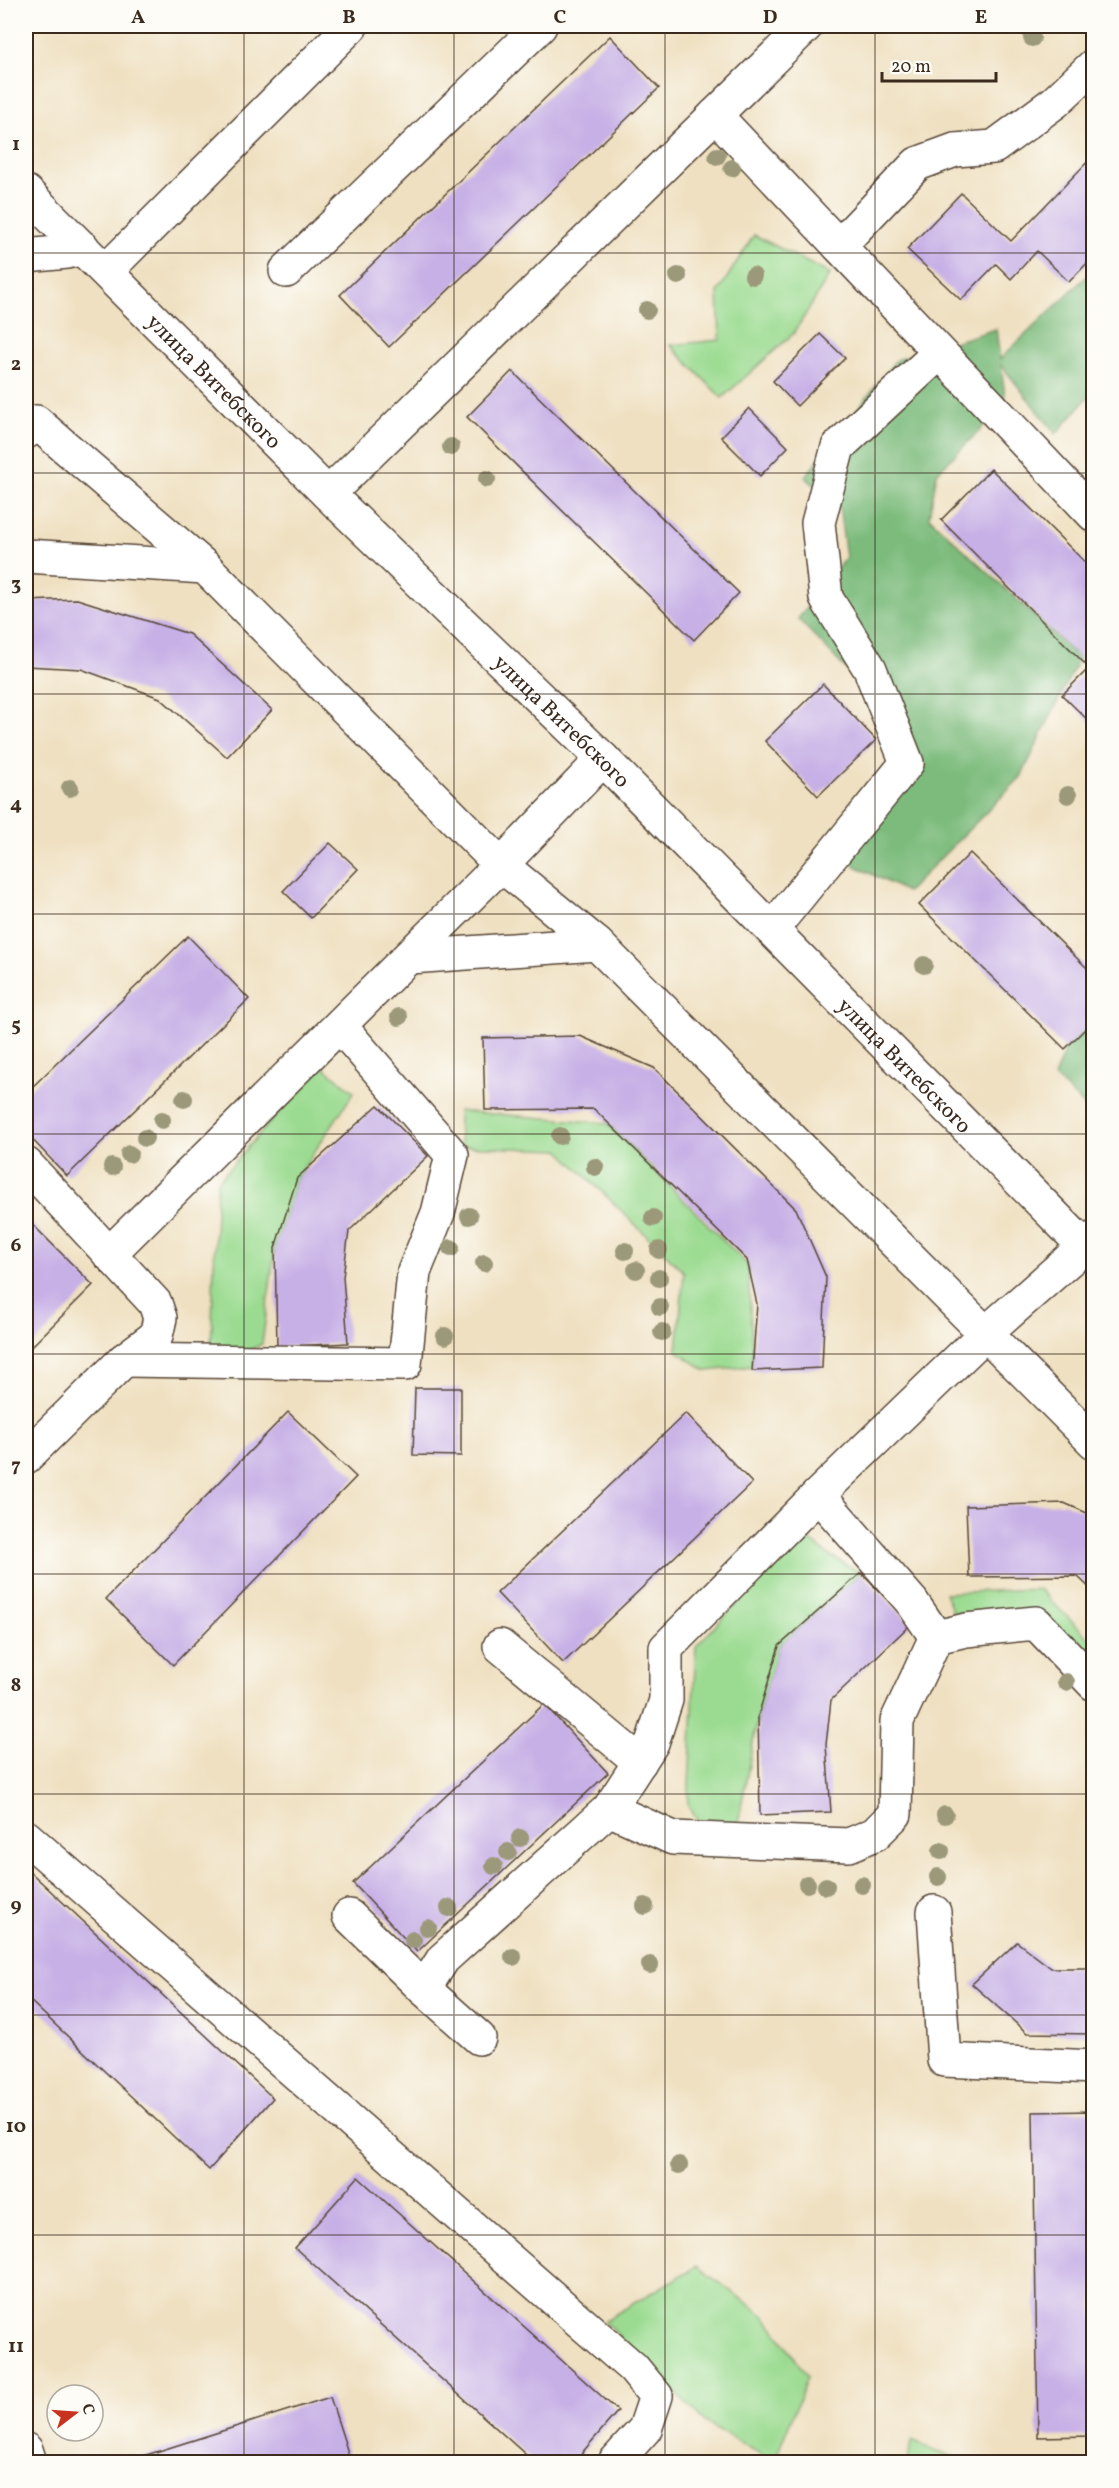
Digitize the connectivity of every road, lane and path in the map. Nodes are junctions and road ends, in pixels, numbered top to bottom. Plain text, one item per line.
1 (351, 26) edge
2 (540, 26) edge
3 (806, 26) edge
4 (1094, 65) edge
5 (715, 115) junction
6 (26, 192) edge
7 (72, 236) junction
8 (839, 246) junction
9 (26, 256) edge
10 (106, 271) junction
11 (286, 271) dead end
12 (939, 353) junction
13 (26, 432) edge
14 (328, 494) junction
15 (1094, 515) edge
16 (26, 556) edge
17 (205, 567) junction
18 (603, 759) junction
19 (501, 865) junction
20 (772, 929) junction
21 (597, 944) junction
22 (410, 957) junction
23 (340, 1026) junction
24 (26, 1164) edge
25 (1091, 1247) edge
26 (108, 1254) junction
27 (985, 1334) junction
28 (124, 1360) junction
29 (1094, 1442) edge
30 (26, 1457) edge
31 (818, 1495) junction
32 (936, 1637) junction
33 (500, 1646) dead end
34 (1094, 1684) edge
35 (640, 1762) junction
36 (609, 1809) junction
37 (26, 1837) edge
38 (934, 1912) dead end
39 (349, 1916) dead end
40 (424, 1989) junction
41 (479, 2038) dead end
42 (1094, 2067) edge
43 (26, 2450) edge
44 (30, 2463) edge
45 (615, 2463) edge

1 - 10 street
2 - 11 street
3 - 5 street
4 - 8 street
5 - 8 street
5 - 14 street
6 - 7 street, улица Витебского
7 - 9 street
7 - 10 street, улица Витебского
8 - 12 street
10 - 14 street, улица Витебского
12 - 15 street
12 - 20 street
13 - 17 street
14 - 18 street, улица Витебского
16 - 17 street
17 - 19 street
18 - 19 street
18 - 20 street, улица Витебского
19 - 21 street
19 - 22 street
20 - 25 street, улица Витебского
21 - 22 street
21 - 27 street
22 - 23 street
23 - 26 street
23 - 28 street
24 - 26 street
25 - 27 street
26 - 28 street
27 - 29 street
27 - 31 street
28 - 30 street
31 - 32 street
31 - 35 street
32 - 34 street
32 - 36 street
33 - 35 street
35 - 36 street
36 - 40 street
37 - 45 street
38 - 42 street
39 - 40 street
40 - 41 street
43 - 44 street

